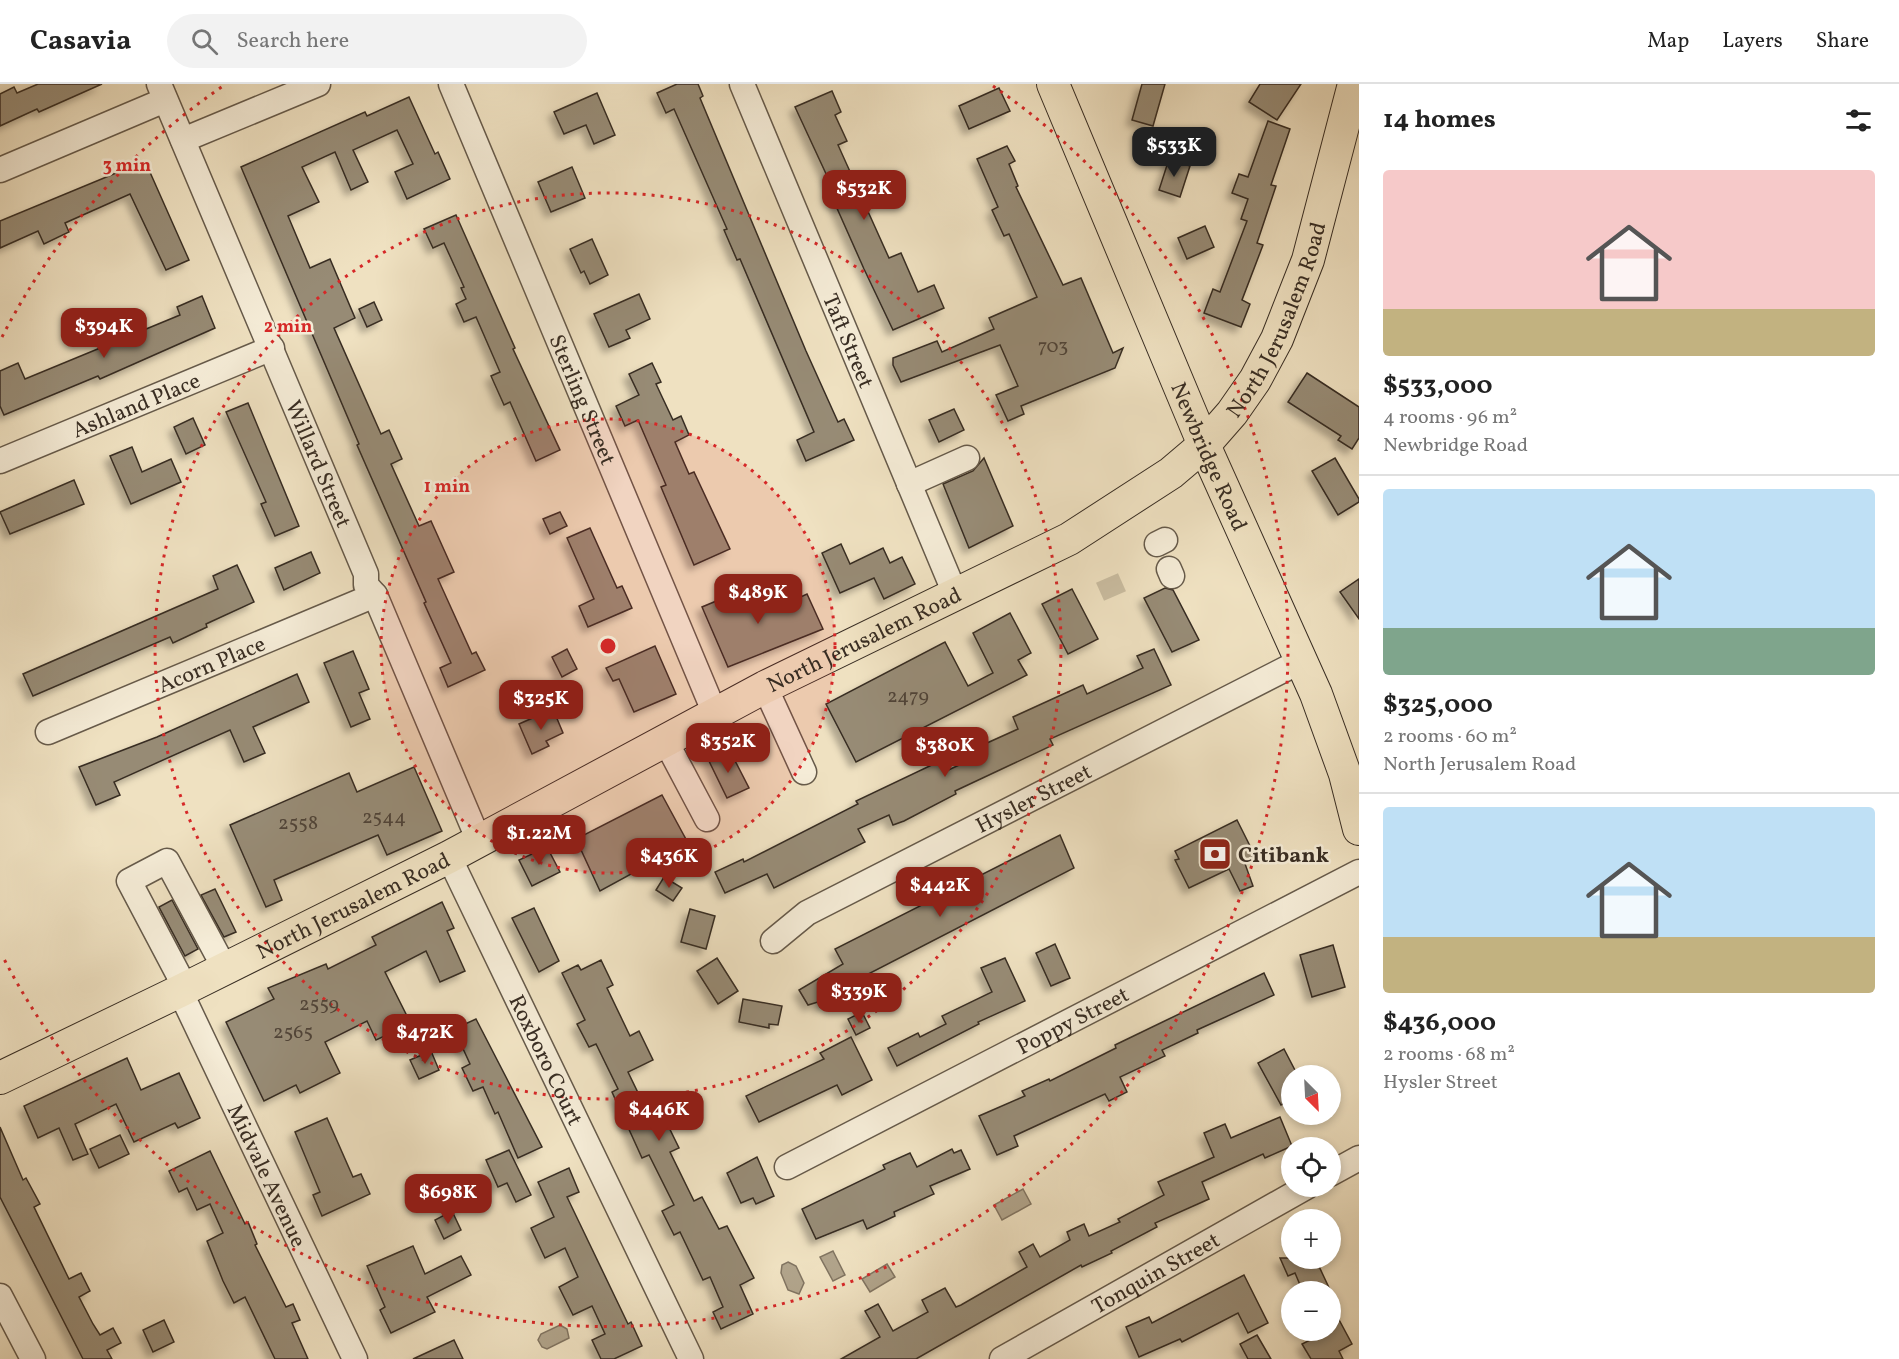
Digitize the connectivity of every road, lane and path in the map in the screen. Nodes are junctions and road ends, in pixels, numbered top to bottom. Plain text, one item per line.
1 (318, 84) edge
2 (451, 84) edge
3 (741, 84) edge
4 (1053, 84) edge
5 (1354, 84) edge
6 (162, 92) edge
7 (183, 140) junction
8 (0, 170) edge
9 (272, 348) junction
10 (1204, 444) junction
11 (967, 458) dead end
12 (0, 461) edge
13 (909, 484) junction
14 (375, 595) junction
15 (956, 596) junction
16 (1301, 661) junction
17 (765, 687) junction
18 (716, 716) junction
19 (48, 732) dead end
20 (665, 740) junction
21 (804, 772) dead end
22 (707, 819) dead end
23 (1359, 830) edge
24 (480, 841) junction
25 (449, 857) junction
26 (1359, 872) edge
27 (773, 941) dead end
28 (225, 969) junction
29 (183, 990) junction
30 (0, 1077) edge
31 (1359, 1158) edge
32 (787, 1167) dead end
33 (1341, 1168) edge
34 (1289, 1197) edge
35 (0, 1296) edge
36 (33, 1359) edge
37 (355, 1359) edge
38 (691, 1359) edge
39 (1002, 1359) edge

1 - 7 street
2 - 18 street, Sterling Street
3 - 13 street, Taft Street
4 - 10 main road, Newbridge Road
5 - 10 main road, North Jerusalem Road
6 - 7 street, Willard Street
6 - 8 street
7 - 9 street, Willard Street
9 - 12 street, Ashland Place
9 - 14 street, Willard Street
10 - 15 main road, North Jerusalem Road
10 - 16 main road, Newbridge Road
11 - 13 street
13 - 15 street, Taft Street
14 - 19 street, Acorn Place
14 - 24 street, Willard Street
15 - 17 main road, North Jerusalem Road
16 - 23 main road, Newbridge Road
16 - 27 street, Hysler Street
17 - 18 main road, North Jerusalem Road
17 - 21 street
18 - 20 main road, North Jerusalem Road
20 - 22 street
20 - 24 main road, North Jerusalem Road
24 - 25 main road, North Jerusalem Road
25 - 28 main road, North Jerusalem Road
25 - 38 street, Roxboro Court
26 - 32 street, Poppy Street
28 - 29 main road, North Jerusalem Road
28 - 29 street, Midvale Avenue
29 - 30 main road, North Jerusalem Road
29 - 37 street, Midvale Avenue
31 - 33 street
34 - 39 street, Tonquin Street
35 - 36 street

